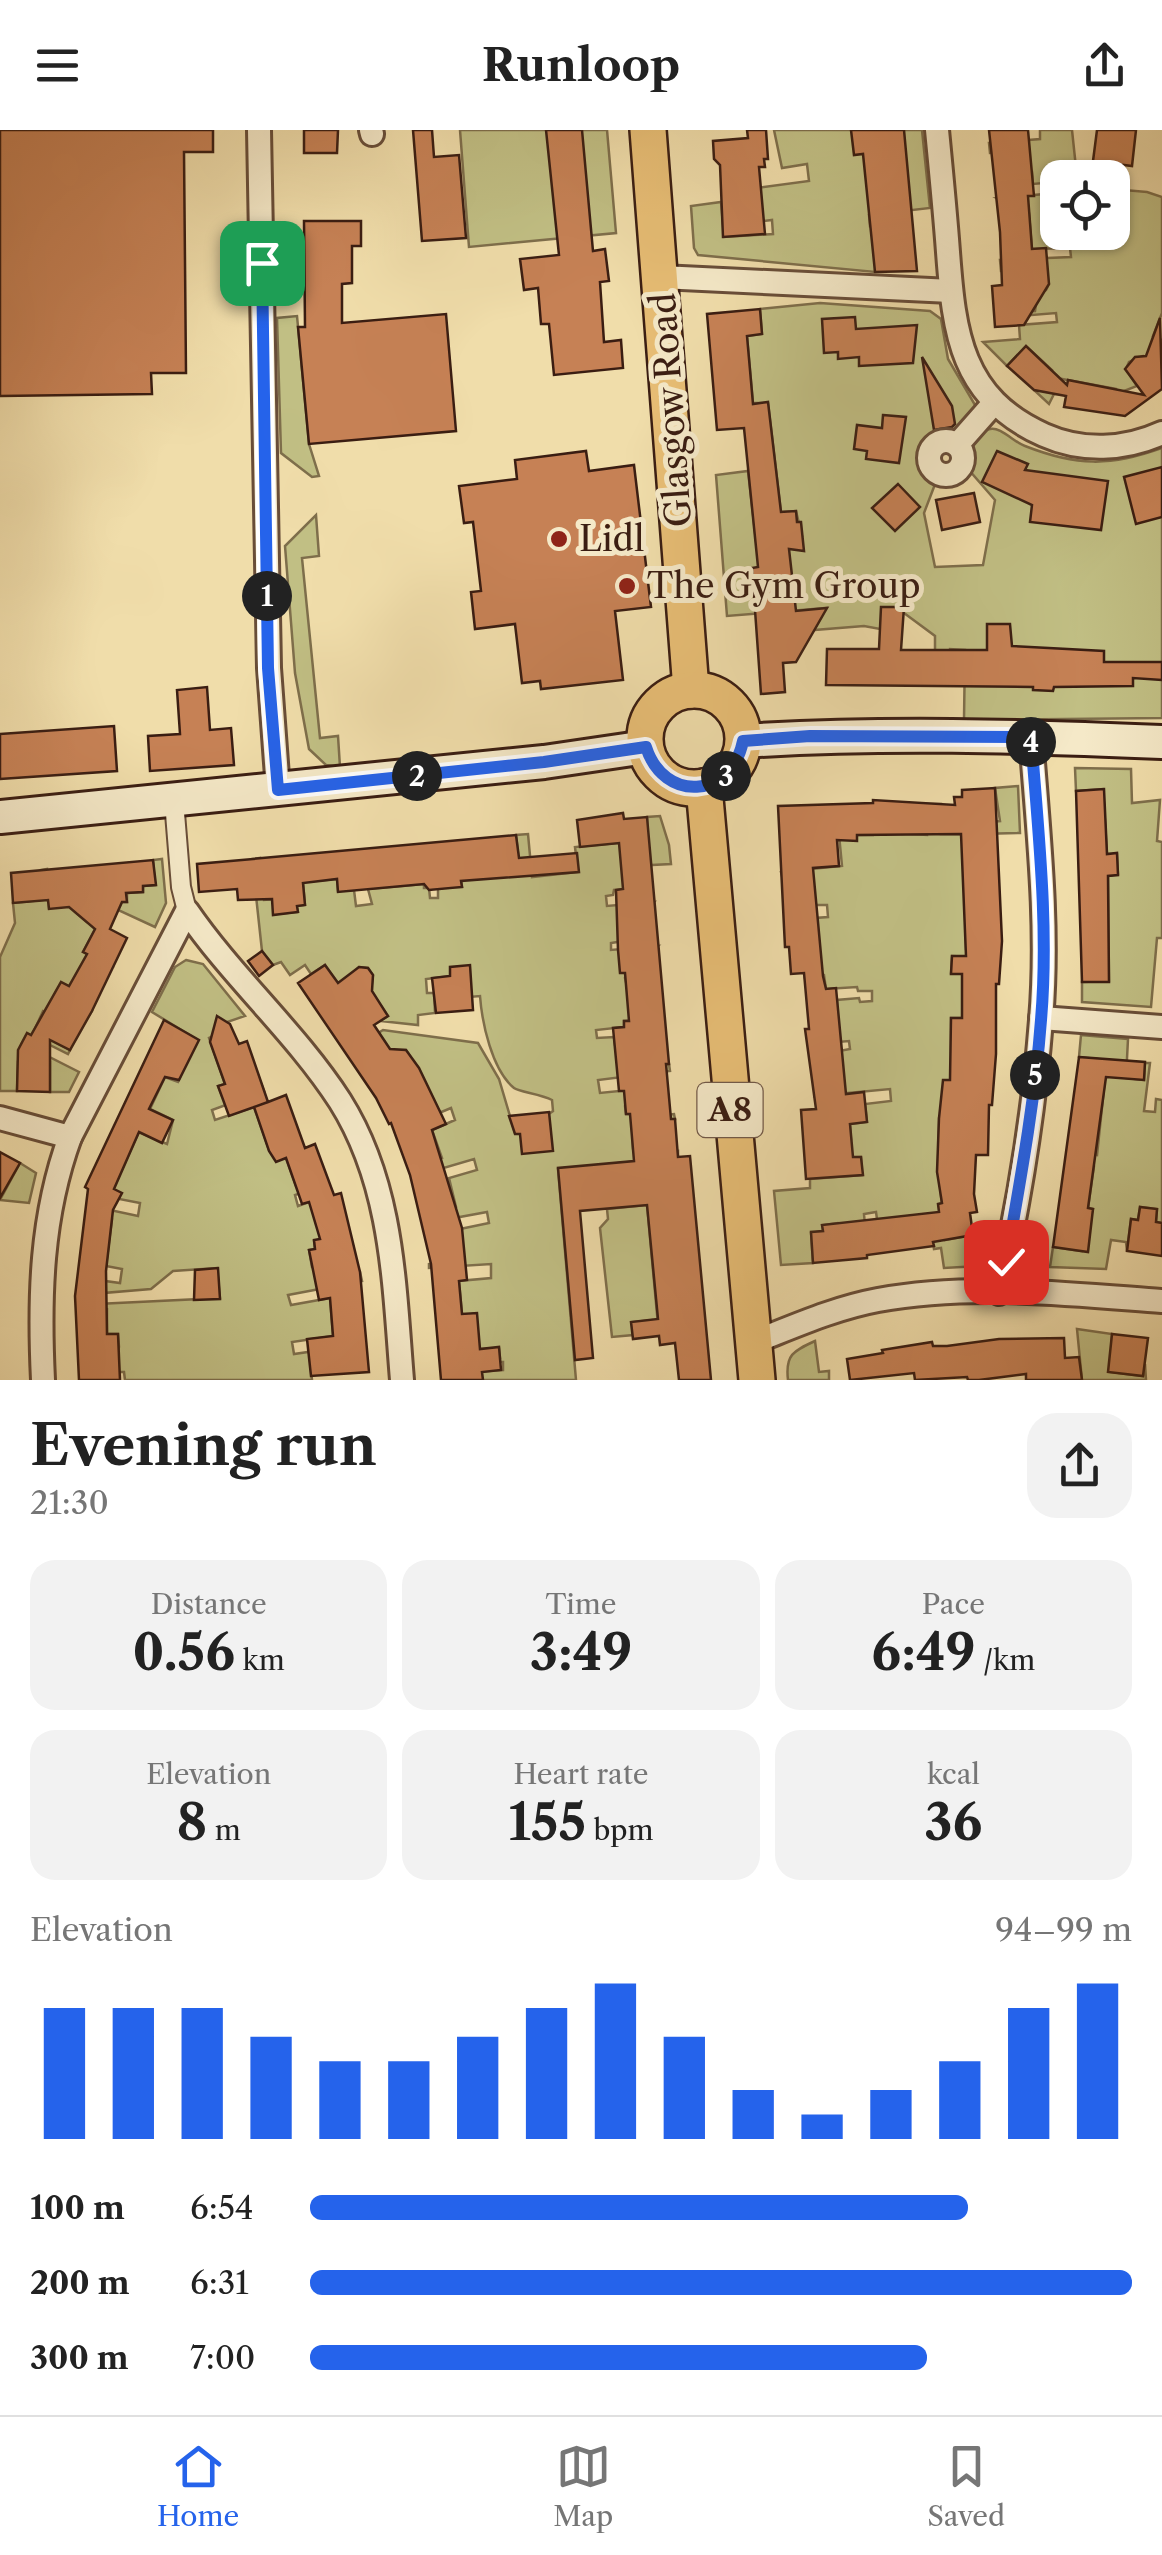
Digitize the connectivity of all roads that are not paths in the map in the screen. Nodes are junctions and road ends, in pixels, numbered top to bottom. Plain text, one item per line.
1 (260, 130) edge
2 (648, 130) edge
3 (937, 130) edge
4 (661, 277) junction
5 (951, 290) junction
6 (994, 403) junction
7 (1162, 433) edge
8 (956, 445) dead end
9 (691, 690) junction
10 (1031, 737) junction
11 (743, 741) junction
12 (1162, 742) edge
13 (646, 747) junction
14 (704, 786) junction
15 (278, 790) junction
16 (174, 801) junction
17 (0, 817) edge
18 (187, 911) junction
19 (1042, 1018) junction
20 (1162, 1027) edge
21 (0, 1118) edge
22 (70, 1137) junction
23 (999, 1293) junction
24 (1162, 1301) edge
25 (754, 1342) junction
26 (43, 1380) edge
27 (402, 1380) edge
28 (757, 1380) edge

1 - 15 street
2 - 4 main road, Glasgow Road
3 - 5 street
4 - 5 street
4 - 9 main road, Glasgow Road
5 - 6 street
6 - 7 street
6 - 8 street
9 - 11 main road
9 - 13 main road
10 - 11 main road
10 - 12 main road
10 - 19 street
11 - 14 main road
13 - 14 main road
13 - 15 main road
14 - 25 main road, A8
15 - 16 main road
16 - 17 main road
16 - 18 street
18 - 22 street
18 - 27 street
19 - 20 street
19 - 23 street
21 - 22 street
22 - 26 street
23 - 24 street
23 - 25 street
25 - 28 main road, A8

